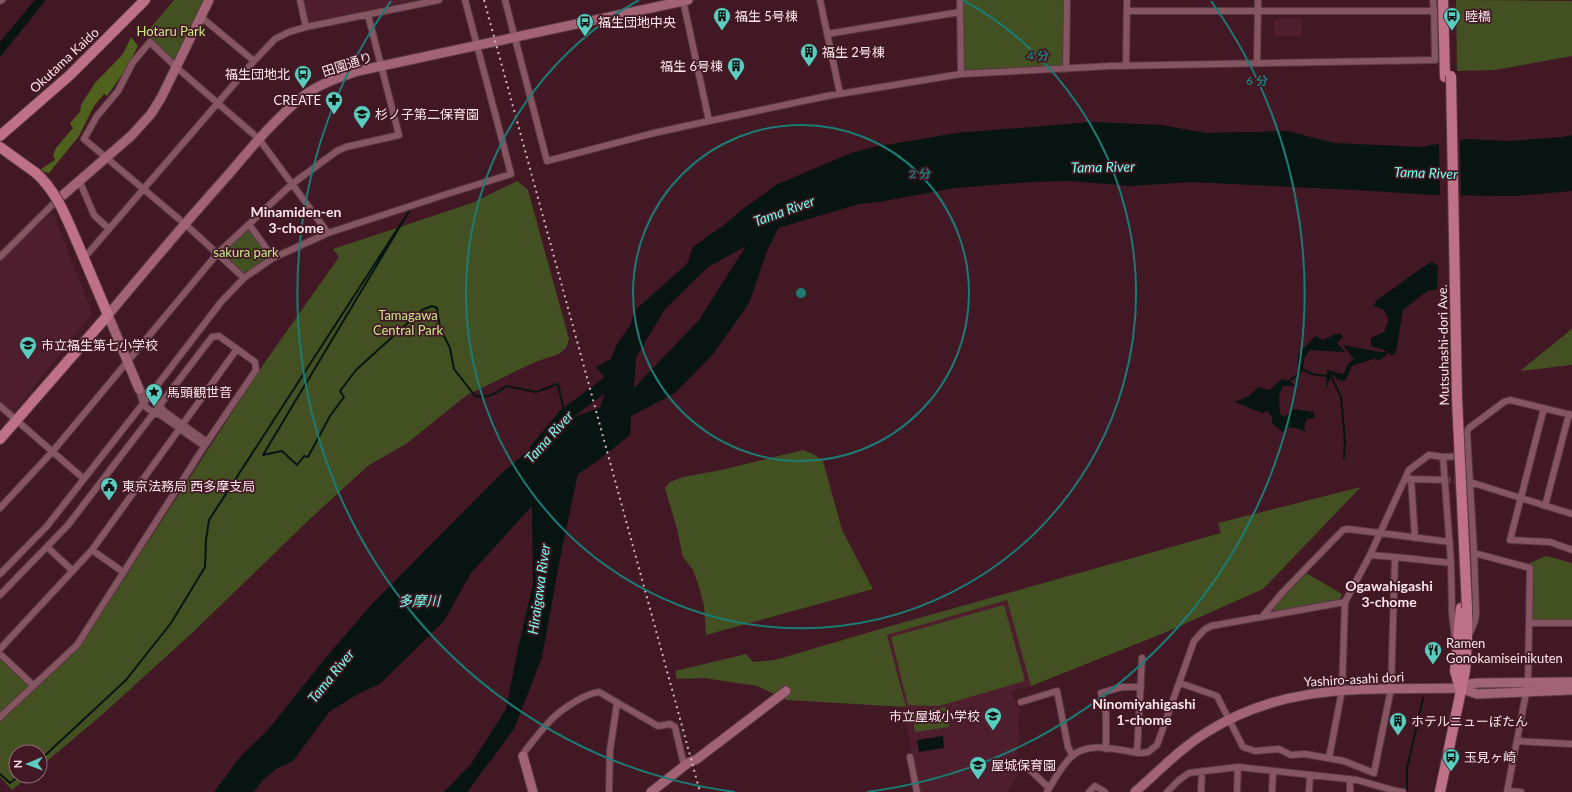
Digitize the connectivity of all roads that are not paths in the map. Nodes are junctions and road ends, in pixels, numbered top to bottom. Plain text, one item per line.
1 (145, 0) edge
2 (209, 0) edge
3 (300, 0) edge
4 (439, 0) edge
5 (465, 0) edge
6 (505, 0) edge
7 (685, 0) edge
8 (820, 0) edge
9 (960, 0) edge
10 (1067, 0) edge
11 (1127, 0) edge
12 (1258, 0) edge
13 (1433, 0) edge
14 (1443, 0) edge
15 (1449, 0) edge
16 (1126, 11) junction
17 (1258, 11) junction
18 (1434, 11) junction
19 (960, 12) junction
20 (368, 14) junction
21 (201, 17) junction
22 (306, 27) junction
23 (827, 34) junction
24 (514, 37) junction
25 (477, 45) junction
26 (254, 61) junction
27 (1256, 63) junction
28 (380, 66) junction
29 (1126, 66) junction
30 (176, 68) junction
31 (1066, 69) junction
32 (961, 74) junction
33 (1448, 77) junction
34 (840, 94) junction
35 (217, 104) junction
36 (709, 121) junction
37 (0, 136) edge
38 (259, 139) junction
39 (0, 147) edge
40 (106, 157) junction
41 (79, 180) junction
42 (292, 184) junction
43 (143, 189) junction
44 (63, 195) dead end
45 (53, 204) dead end
46 (185, 224) junction
47 (249, 224) junction
48 (109, 229) junction
49 (328, 233) junction
50 (217, 254) junction
51 (0, 257) edge
52 (84, 258) junction
53 (273, 258) junction
54 (244, 278) junction
55 (108, 316) junction
56 (237, 349) junction
57 (127, 361) junction
58 (139, 388) junction
59 (149, 396) junction
60 (143, 403) junction
61 (0, 406) edge
62 (160, 406) junction
63 (1544, 408) junction
64 (154, 412) junction
65 (1570, 414) edge
66 (16, 420) junction
67 (181, 426) junction
68 (0, 439) edge
69 (206, 444) junction
70 (53, 451) junction
71 (1468, 456) junction
72 (1443, 457) junction
73 (84, 479) junction
74 (1408, 479) junction
75 (1445, 480) junction
76 (1470, 482) junction
77 (1521, 498) junction
78 (1545, 506) junction
79 (0, 508) edge
80 (1572, 514) edge
81 (1380, 533) junction
82 (1415, 538) junction
83 (1450, 542) junction
84 (47, 546) junction
85 (92, 550) junction
86 (1572, 550) edge
87 (1474, 553) junction
88 (1370, 556) junction
89 (1395, 557) junction
90 (1451, 563) junction
91 (73, 571) junction
92 (123, 572) junction
93 (0, 574) edge
94 (0, 595) edge
95 (1346, 602) junction
96 (1464, 608) junction
97 (1262, 617) junction
98 (1572, 623) edge
99 (1529, 624) junction
100 (1468, 638) junction
101 (0, 649) edge
102 (0, 654) edge
103 (1457, 655) junction
104 (1142, 658) dead end
105 (1572, 682) edge
106 (1180, 683) junction
107 (1528, 683) junction
108 (33, 685) junction
109 (1141, 687) junction
110 (1460, 688) junction
111 (1391, 689) junction
112 (1342, 690) junction
113 (1572, 690) edge
114 (786, 691) dead end
115 (1526, 692) junction
116 (1020, 702) dead end
117 (617, 703) junction
118 (0, 717) edge
119 (1228, 720) junction
120 (1517, 741) junction
121 (1572, 744) edge
122 (1106, 749) junction
123 (1138, 753) junction
124 (523, 756) joint
125 (1072, 756) junction
126 (910, 757) dead end
127 (1329, 758) junction
128 (1024, 764) dead end
129 (684, 765) junction
130 (1238, 767) junction
131 (1202, 771) junction
132 (1273, 771) junction
133 (1310, 775) junction
134 (1350, 779) junction
135 (1048, 790) edge
136 (533, 792) edge
137 (609, 792) edge
138 (651, 792) edge
139 (917, 792) edge
140 (1089, 792) edge
141 (1105, 792) edge
142 (1135, 792) edge
143 (1167, 792) edge
144 (1201, 792) edge
145 (1237, 792) edge
146 (1272, 792) edge
147 (1309, 792) edge
148 (1350, 792) edge
149 (1403, 792) edge
150 (1440, 792) edge
151 (1507, 792) edge
152 (1521, 792) edge

1 - 37 main road, Okutama Kaido
2 - 21 street
3 - 22 street
4 - 20 street
5 - 25 street
6 - 24 street
7 - 24 street, 田園通り
7 - 36 street
8 - 23 street
9 - 19 street
10 - 31 street
11 - 16 street
12 - 17 street
13 - 18 street
14 - 33 main road, Mutsuhashi-dori Ave.
15 - 33 main road, Mutsuhashi-dori Ave.
16 - 17 street
16 - 29 street
17 - 18 street
17 - 27 street
18 - 27 street
19 - 23 street
19 - 32 street
20 - 22 street
20 - 28 street
21 - 26 street
21 - 30 street
22 - 26 street
23 - 34 street
24 - 25 street, 田園通り
24 - 36 street
25 - 28 street, 田園通り
25 - 49 street
26 - 35 street
27 - 29 street
28 - 38 street, 田園通り
28 - 42 street
29 - 31 street
30 - 35 street
30 - 40 street
30 - 40 street
31 - 32 street
32 - 34 street
33 - 96 main road, Mutsuhashi-dori Ave.
34 - 36 street
35 - 38 street
35 - 43 street
38 - 42 street
38 - 46 street, 田園通り
39 - 52 main road, bridge
40 - 41 street
40 - 43 street
41 - 44 street
41 - 48 street
42 - 47 street
42 - 49 street
43 - 46 street
43 - 48 street
45 - 51 street
46 - 50 street
46 - 55 street, 田園通り
47 - 50 street
47 - 53 street
48 - 52 street
49 - 53 street
50 - 54 street
50 - 57 street
52 - 55 main road
53 - 54 street
54 - 59 street
55 - 57 street
55 - 66 main road
56 - 62 street
56 - 67 street
56 - 69 street
57 - 58 street
57 - 70 street
58 - 59 street
58 - 60 street
59 - 60 street
59 - 62 street
60 - 64 street
60 - 73 street
61 - 66 street
62 - 64 street
62 - 67 street
63 - 65 street
63 - 71 street
63 - 77 street
64 - 67 street
64 - 84 street
65 - 78 street
66 - 68 main road
66 - 70 street
67 - 69 street
67 - 85 street
69 - 92 street
70 - 73 street
70 - 79 street
71 - 72 street
71 - 76 street
72 - 74 street
72 - 75 street
73 - 93 street
74 - 75 street
74 - 81 street
74 - 82 street
75 - 83 street
76 - 77 street
76 - 87 street
77 - 78 street
77 - 86 street
78 - 80 street
81 - 82 street
81 - 88 street
81 - 97 street
82 - 83 street
83 - 90 street
84 - 91 street
84 - 94 street
85 - 91 street
85 - 92 street
87 - 99 street
87 - 100 street
88 - 89 street
88 - 95 street
89 - 90 street
89 - 111 street
90 - 103 street
91 - 101 street
92 - 108 street
95 - 97 street
95 - 112 street
96 - 100 main road, Mutsuhashi-dori Ave.
96 - 103 main road, Mutsuhashi-dori Ave.
97 - 106 street
98 - 99 street
99 - 107 street
100 - 110 main road, Mutsuhashi-dori Ave.
102 - 108 street
103 - 110 main road, Mutsuhashi-dori Ave.
104 - 109 street
105 - 107 street
106 - 119 street
106 - 123 street
107 - 110 street
107 - 115 street
108 - 118 street
109 - 122 street
109 - 123 street
110 - 111 street, Yashiro-asahi dori
110 - 115 street
110 - 150 main road, Mutsuhashi-dori Ave.
111 - 112 street, Yashiro-asahi dori
111 - 127 street
112 - 119 street, Yashiro-asahi dori
112 - 127 street
113 - 115 street
114 - 129 street
115 - 120 street
116 - 125 street
117 - 124 street
117 - 129 street
117 - 137 street
119 - 127 street
119 - 142 street, Yashiro-asahi dori
120 - 121 street
120 - 151 street
122 - 123 street
122 - 125 street
124 - 136 street
125 - 135 street
126 - 139 street
128 - 135 street
129 - 138 street
130 - 131 street
130 - 132 street
130 - 145 street
131 - 143 street
131 - 144 street
132 - 133 street
132 - 146 street
133 - 134 street
133 - 147 street
134 - 148 street
134 - 149 street
140 - 141 street
151 - 152 street

